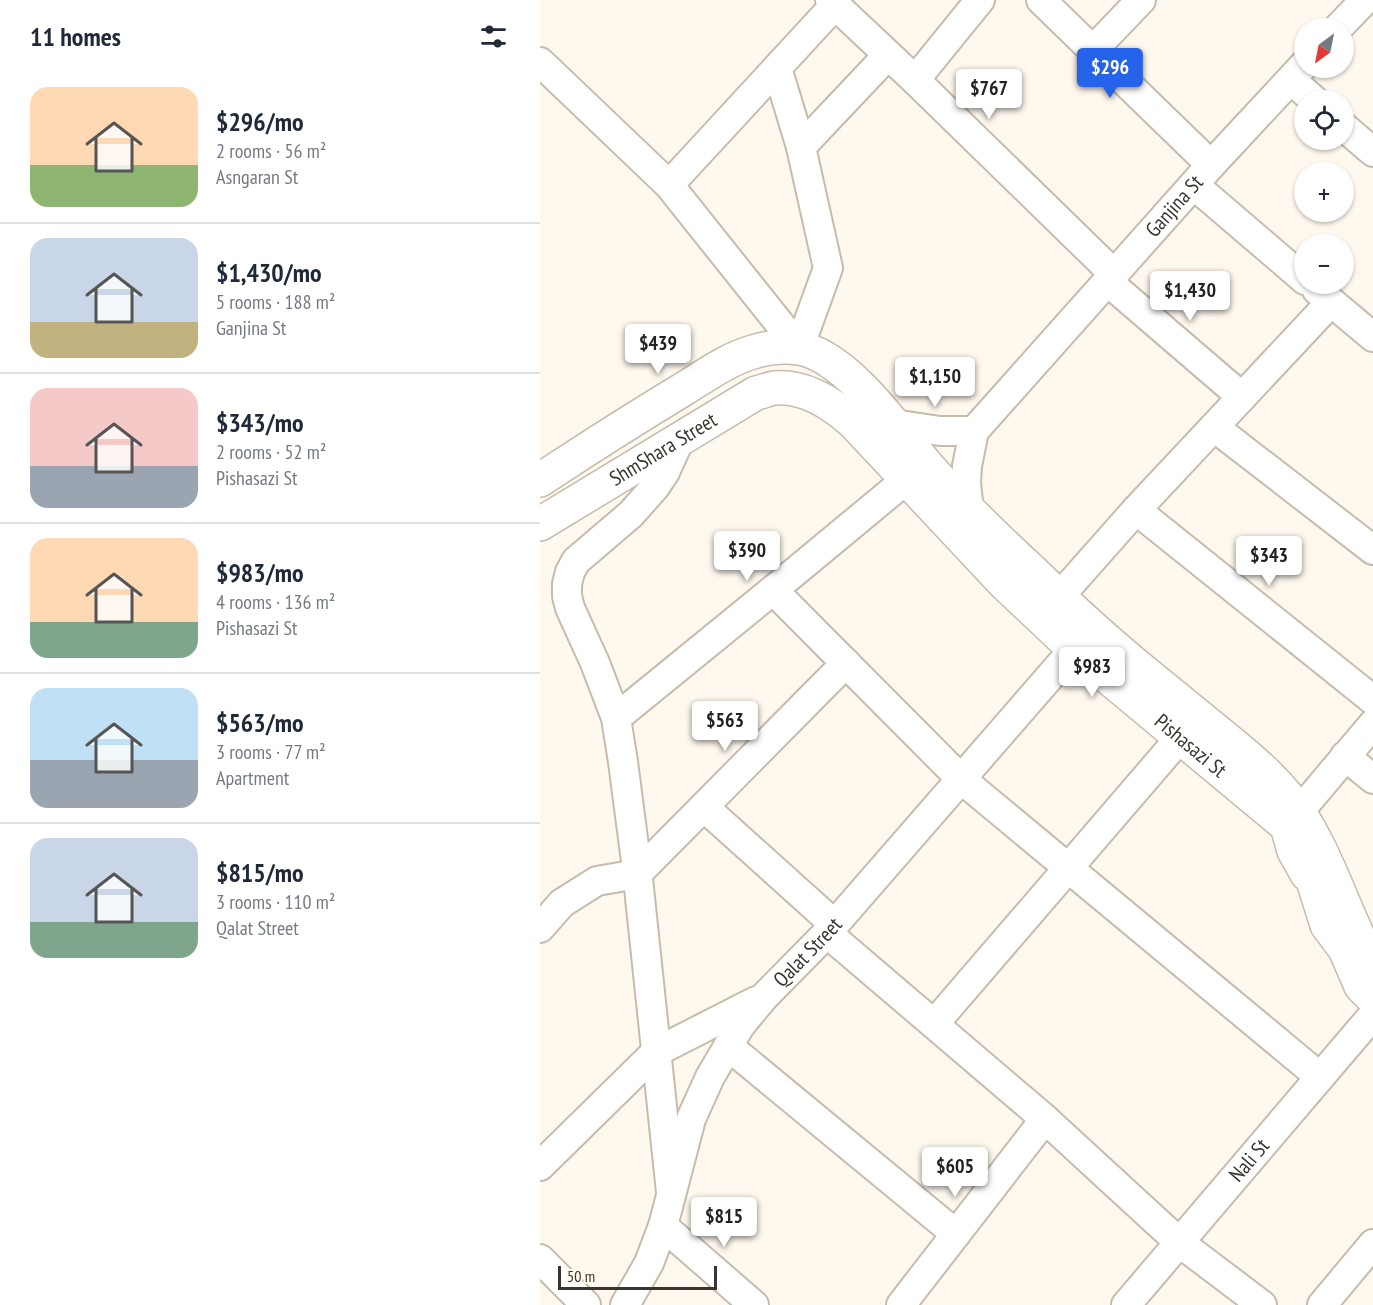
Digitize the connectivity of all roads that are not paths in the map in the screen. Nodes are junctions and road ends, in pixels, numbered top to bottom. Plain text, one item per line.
1 (980, 0) edge
2 (1041, 0) edge
3 (1141, 0) edge
4 (1365, 0) edge
5 (833, 3) edge
6 (1348, 18) edge
7 (1093, 50) junction
8 (888, 55) junction
9 (540, 62) edge
10 (777, 68) junction
11 (1294, 76) edge
12 (915, 80) junction
13 (1354, 136) edge
14 (801, 147) junction
15 (1373, 152) edge
16 (1203, 175) junction
17 (669, 185) junction
18 (1294, 269) edge
19 (1111, 278) junction
20 (1321, 294) edge
21 (1331, 302) junction
22 (1373, 337) edge
23 (799, 348) junction
24 (791, 388) junction
25 (1242, 397) junction
26 (893, 424) junction
27 (1214, 427) junction
28 (974, 431) junction
29 (680, 439) junction
30 (907, 479) junction
31 (540, 480) edge
32 (1136, 510) junction
33 (969, 511) junction
34 (540, 524) edge
35 (1373, 550) edge
36 (774, 590) junction
37 (1059, 597) junction
38 (1074, 649) junction
39 (846, 663) junction
40 (1373, 700) edge
41 (616, 718) junction
42 (1373, 724) edge
43 (1180, 738) junction
44 (1346, 756) junction
45 (961, 779) junction
46 (1373, 779) edge
47 (704, 807) junction
48 (1293, 819) junction
49 (1069, 868) junction
50 (637, 874) junction
51 (540, 928) edge
52 (830, 928) junction
53 (1373, 966) edge
54 (763, 998) junction
55 (1373, 998) edge
56 (1373, 1015) edge
57 (934, 1024) junction
58 (728, 1046) junction
59 (656, 1052) junction
60 (1320, 1077) junction
61 (1046, 1119) junction
62 (540, 1166) edge
63 (671, 1192) junction
64 (663, 1226) junction
65 (956, 1234) junction
66 (1179, 1243) junction
67 (1373, 1244) edge
68 (540, 1259) edge
69 (649, 1263) junction
70 (586, 1305) edge
71 (625, 1305) edge
72 (652, 1305) edge
73 (754, 1305) edge
74 (902, 1305) edge
75 (1126, 1305) edge
76 (1262, 1305) edge
77 (1322, 1305) edge

1 - 12 street
2 - 7 street
3 - 7 street
4 - 6 street
5 - 8 street
5 - 10 street
7 - 16 street
8 - 12 street
8 - 14 street
9 - 17 street
10 - 14 street
10 - 17 street
11 - 16 street, Ganjina St
12 - 19 street
13 - 15 street
14 - 23 street
16 - 18 street
16 - 19 street, Ganjina St
17 - 23 street
19 - 25 street
19 - 28 street, Ganjina St
20 - 21 street
21 - 22 street
21 - 25 street
23 - 24 main road
23 - 26 main road, Pishasazi St
23 - 31 main road, ShmShara Street
24 - 29 main road, ShmShara Street
24 - 30 main road, Pishasazi St
25 - 27 street
26 - 28 street
26 - 33 main road, Pishasazi St
27 - 32 street
27 - 35 street
28 - 33 street, Ganjina St
29 - 34 main road, ShmShara Street
29 - 41 street
30 - 36 street
30 - 38 main road, Pishasazi St
32 - 37 street
32 - 40 street
33 - 37 main road, Pishasazi St
36 - 39 street
36 - 41 street
37 - 48 main road, Pishasazi St
38 - 43 main road, Pishasazi St
38 - 45 street, Qalat Street
39 - 45 street
39 - 47 street
41 - 50 street
42 - 44 street
43 - 48 main road, Pishasazi St
43 - 49 street
44 - 46 street
44 - 48 street
45 - 49 street
45 - 52 street, Qalat Street
47 - 50 street
47 - 52 street
48 - 53 main road, Pishasazi St
48 - 55 main road, Pishasazi St
49 - 57 street
49 - 60 street
50 - 51 street
50 - 59 street
52 - 54 street, Qalat Street
52 - 57 street
54 - 58 street, Qalat Street
54 - 59 street
56 - 60 street, Nali St
57 - 61 street
58 - 63 street, Qalat Street
58 - 65 street
59 - 62 street
59 - 63 street
60 - 66 street, Nali St
61 - 65 street
61 - 66 street
63 - 64 street, Qalat Street
64 - 69 street, Qalat Street
64 - 73 street
65 - 74 street
66 - 75 street, Nali St
66 - 76 street
67 - 77 street
68 - 70 street
69 - 71 street, Qalat Street
69 - 72 street

